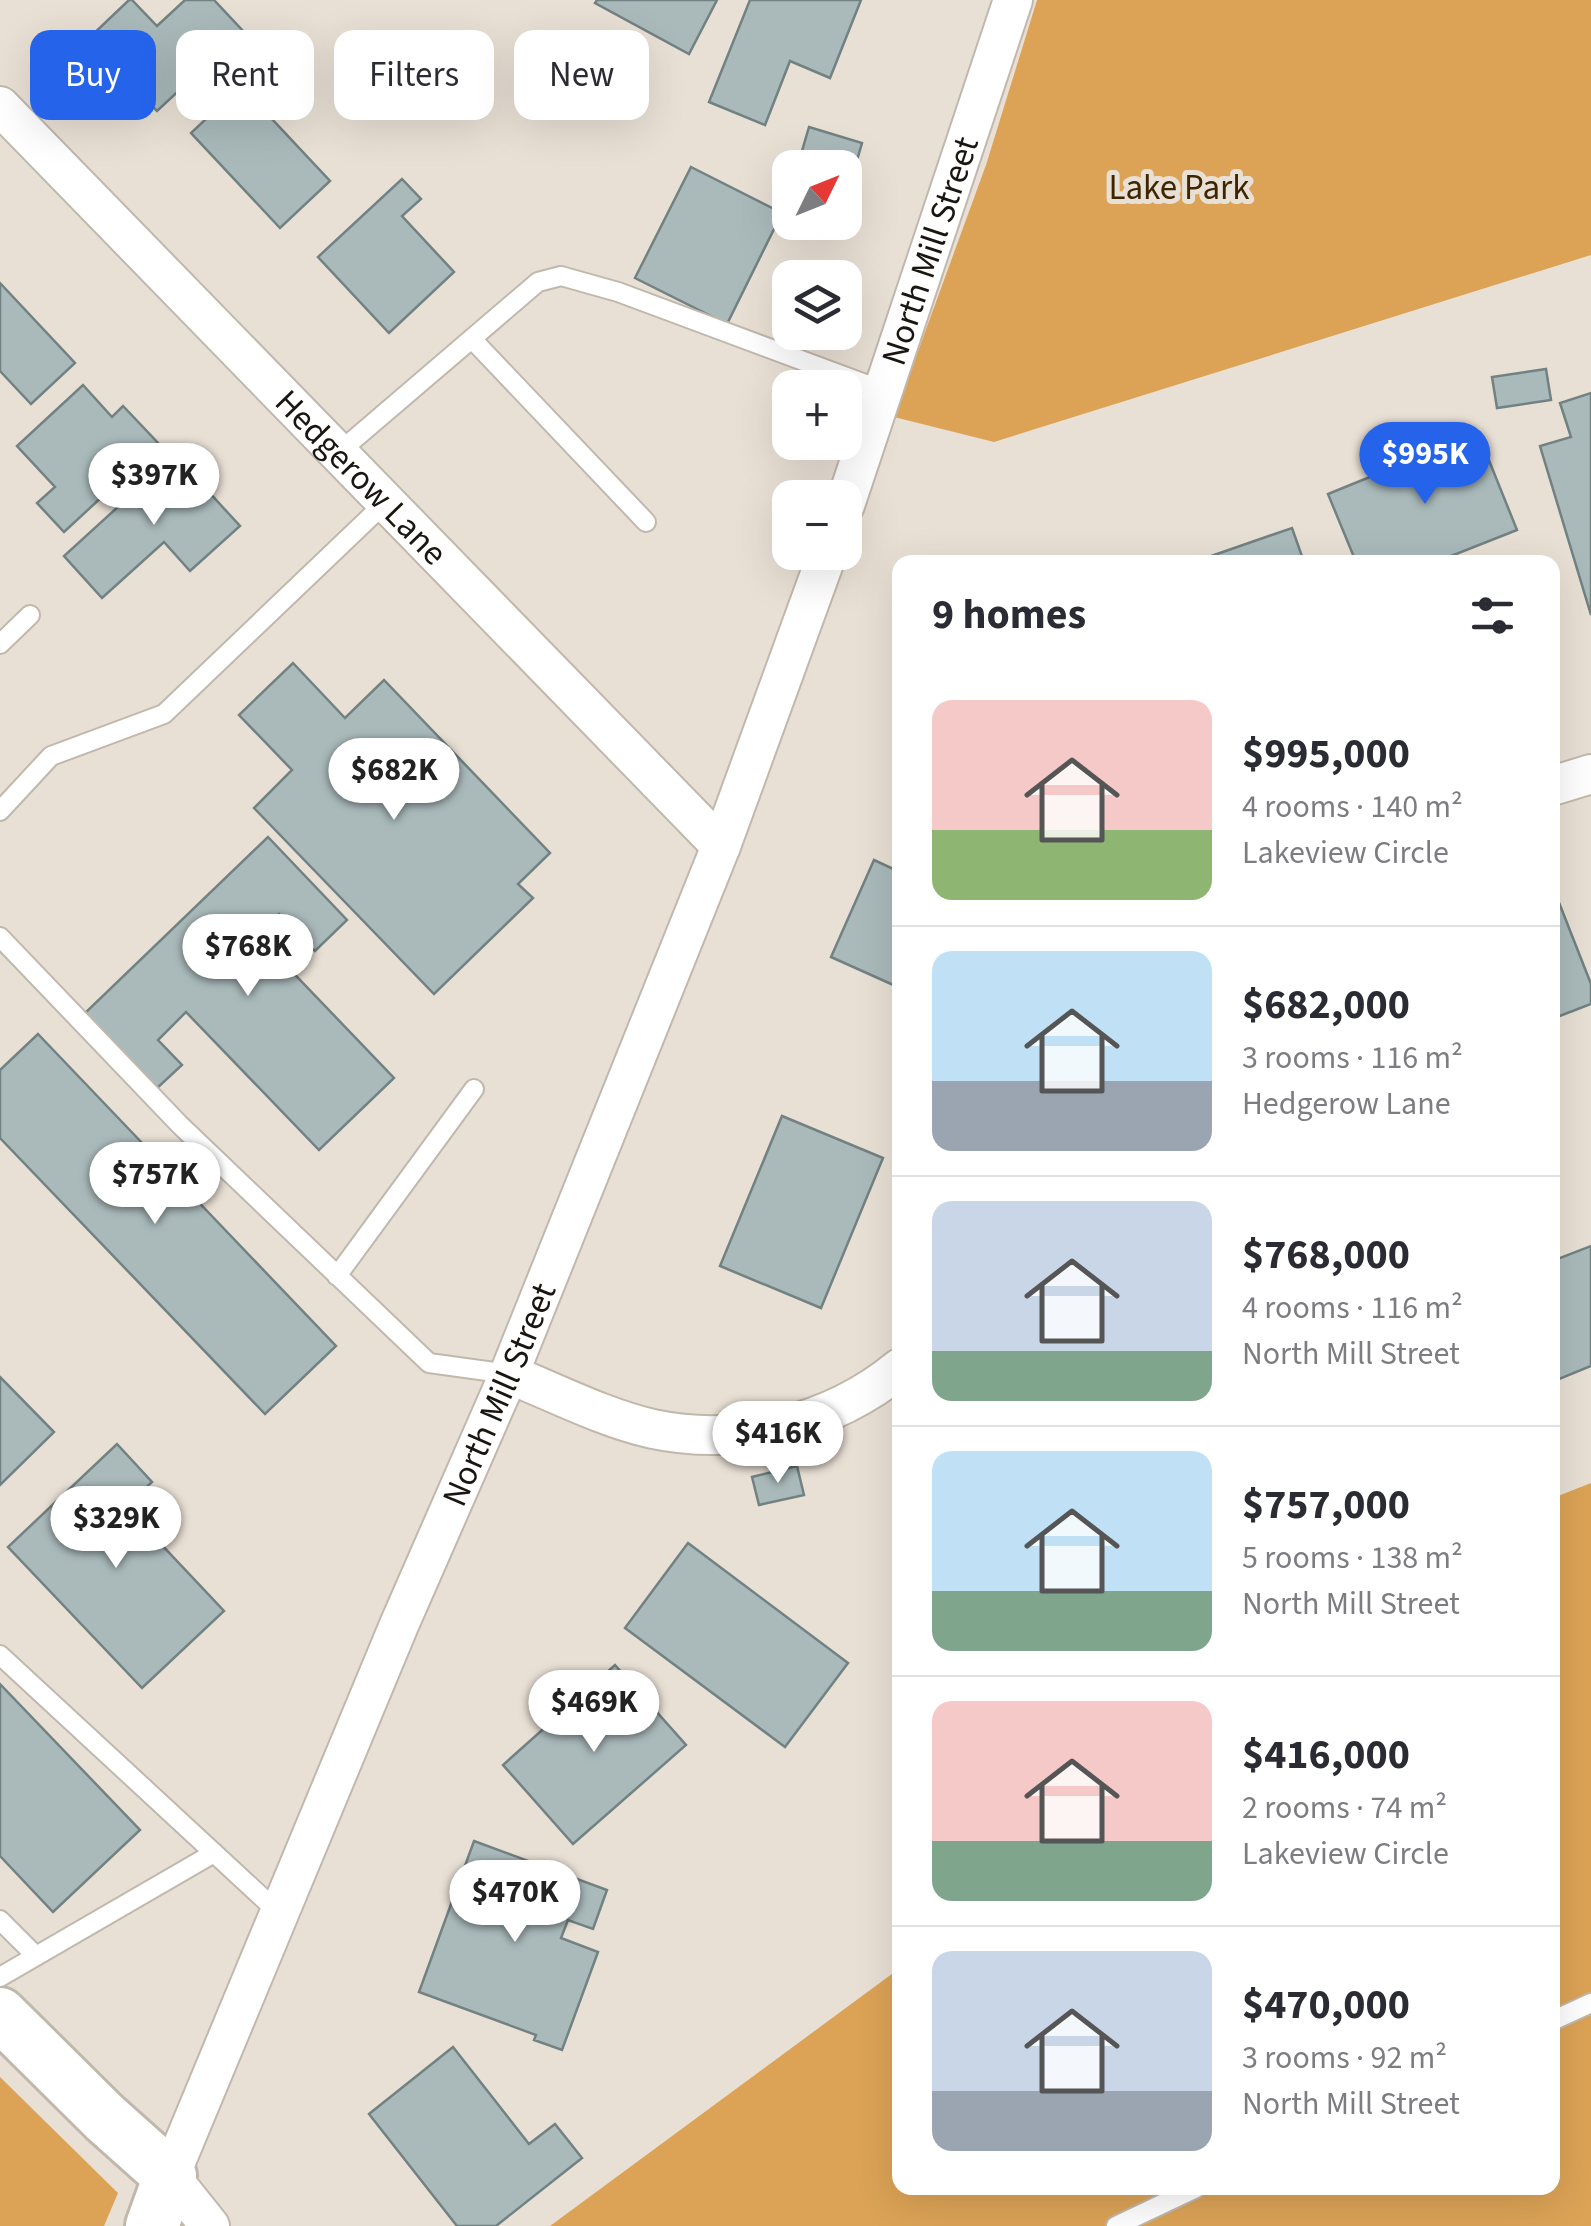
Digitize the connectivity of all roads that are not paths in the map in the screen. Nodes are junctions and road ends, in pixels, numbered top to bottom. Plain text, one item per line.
1 (1014, 0) edge
2 (0, 106) edge
3 (472, 339) junction
4 (884, 391) junction
5 (338, 453) junction
6 (854, 480) edge
7 (386, 502) junction
8 (646, 522) dead end
9 (821, 570) edge
10 (30, 615) dead end
11 (0, 644) edge
12 (1591, 774) edge
13 (1560, 784) edge
14 (0, 811) edge
15 (721, 846) junction
16 (0, 937) edge
17 (474, 1089) dead end
18 (338, 1276) junction
19 (509, 1374) junction
20 (892, 1374) edge
21 (0, 1654) edge
22 (214, 1853) junction
23 (279, 1913) junction
24 (0, 1920) edge
25 (36, 1956) junction
26 (0, 1977) edge
27 (1591, 2002) edge
28 (0, 2014) edge
29 (1560, 2016) edge
30 (170, 2176) junction
31 (1181, 2195) edge
32 (152, 2226) edge
33 (210, 2226) edge
34 (1116, 2226) edge

1 - 4 street, North Mill Street
2 - 5 street, Hedgerow Lane
3 - 4 lane
3 - 5 lane
3 - 8 lane
4 - 6 street, North Mill Street
5 - 7 street, Hedgerow Lane
7 - 14 lane
7 - 15 street, Hedgerow Lane
9 - 15 street, North Mill Street
10 - 11 lane
12 - 13 street
15 - 19 street, North Mill Street
16 - 18 lane
17 - 18 lane
18 - 19 lane
19 - 20 street
19 - 23 street, North Mill Street
21 - 22 lane
22 - 23 lane
22 - 25 lane
23 - 30 street, North Mill Street
24 - 25 lane
25 - 26 lane
27 - 29 lane
28 - 30 main road
30 - 32 main road, North Mill Street
30 - 33 street
31 - 34 lane

